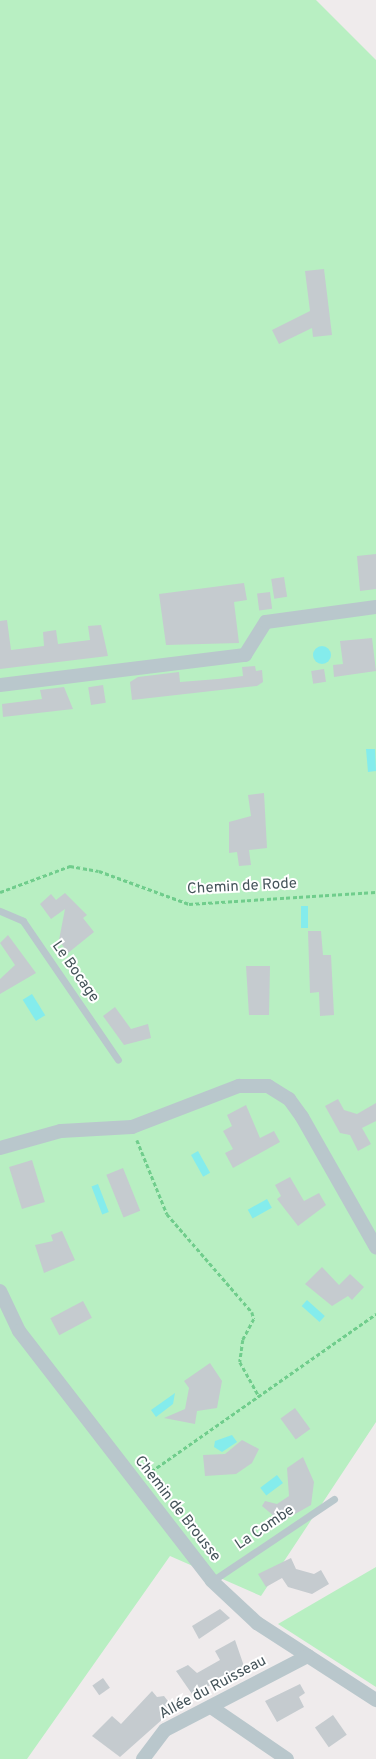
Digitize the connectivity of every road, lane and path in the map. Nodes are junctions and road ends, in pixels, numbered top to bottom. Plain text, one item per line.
1 (376, 606) edge
2 (0, 685) edge
3 (0, 892) edge
4 (376, 892) edge
5 (0, 911) edge
6 (118, 1060) dead end
7 (132, 1127) junction
8 (0, 1148) edge
9 (376, 1247) edge
10 (0, 1291) edge
11 (376, 1314) edge
12 (260, 1396) junction
13 (135, 1484) junction
14 (334, 1499) dead end
15 (212, 1581) junction
16 (308, 1656) junction
17 (376, 1700) edge
18 (211, 1707) junction
19 (143, 1759) edge
20 (286, 1759) edge

1 - 2 street
3 - 4 path, Chemin de Rode
5 - 6 lane, Le Bocage
7 - 8 street
7 - 9 street
7 - 12 path
10 - 13 street, Chemin de Brousse
11 - 12 path
12 - 13 path
13 - 15 street, Chemin de Brousse
14 - 15 lane, La Combe
15 - 16 street, Chemin de Brousse
16 - 17 street, Chemin de Brousse
16 - 18 street, Allée du Ruisseau
18 - 19 street, Allée du Ruisseau
18 - 20 street

